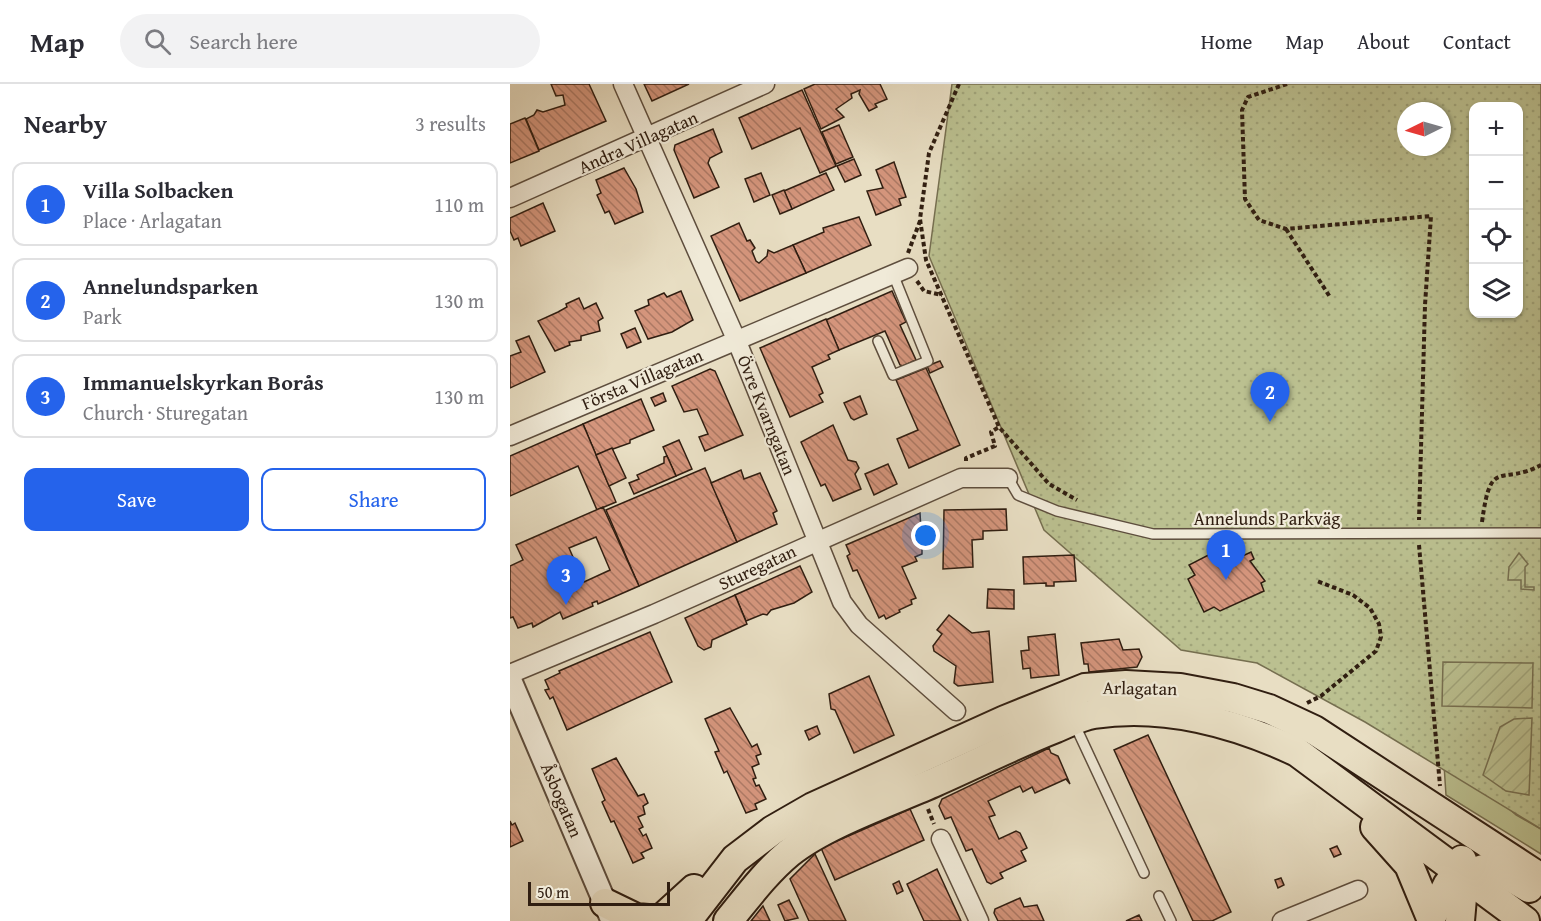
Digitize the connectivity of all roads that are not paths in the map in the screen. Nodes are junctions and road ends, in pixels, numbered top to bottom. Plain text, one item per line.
1 (623, 84) edge
2 (765, 84) edge
3 (647, 138) junction
4 (510, 198) edge
5 (900, 271) joint
6 (736, 339) junction
7 (878, 341) dead end
8 (510, 436) edge
9 (1008, 478) joint
10 (1541, 533) edge
11 (818, 539) junction
12 (510, 674) edge
13 (510, 680) edge
14 (956, 711) dead end
15 (1074, 721) junction
16 (1325, 772) junction
17 (1445, 808) junction
18 (941, 839) dead end
19 (728, 868) junction
20 (1144, 873) dead end
21 (1464, 875) junction
22 (1541, 878) edge
23 (1358, 890) dead end
24 (1541, 894) edge
25 (1159, 896) dead end
26 (609, 912) edge
27 (1430, 920) edge
28 (687, 921) edge
29 (728, 921) edge
30 (980, 921) edge
31 (1171, 921) edge
32 (1282, 921) edge
33 (1460, 921) edge
34 (1525, 921) edge

1 - 3 street, Övre Kvarngatan
2 - 3 street, Andra Villagatan
3 - 4 street, Andra Villagatan
3 - 6 street, Övre Kvarngatan
5 - 6 street, Första Villagatan
5 - 7 lane
6 - 8 street, Första Villagatan
6 - 11 street, Övre Kvarngatan
9 - 10 lane, Annelunds Parkväg
9 - 11 street, Sturegatan
11 - 12 street, Sturegatan
11 - 14 street, Övre Kvarngatan
13 - 26 street, Åsbogatan
15 - 16 main road, Arlagatan
15 - 20 lane
15 - 29 main road, Arlagatan
16 - 21 main road, Arlagatan
16 - 27 main road
17 - 19 main road, Arlagatan
17 - 21 main road
17 - 22 main road, Arlagatan
18 - 30 street
19 - 26 main road
19 - 28 main road, Arlagatan
21 - 24 main road
21 - 27 main road
21 - 33 main road
21 - 34 main road, Arlagatan
23 - 32 street
25 - 31 lane

